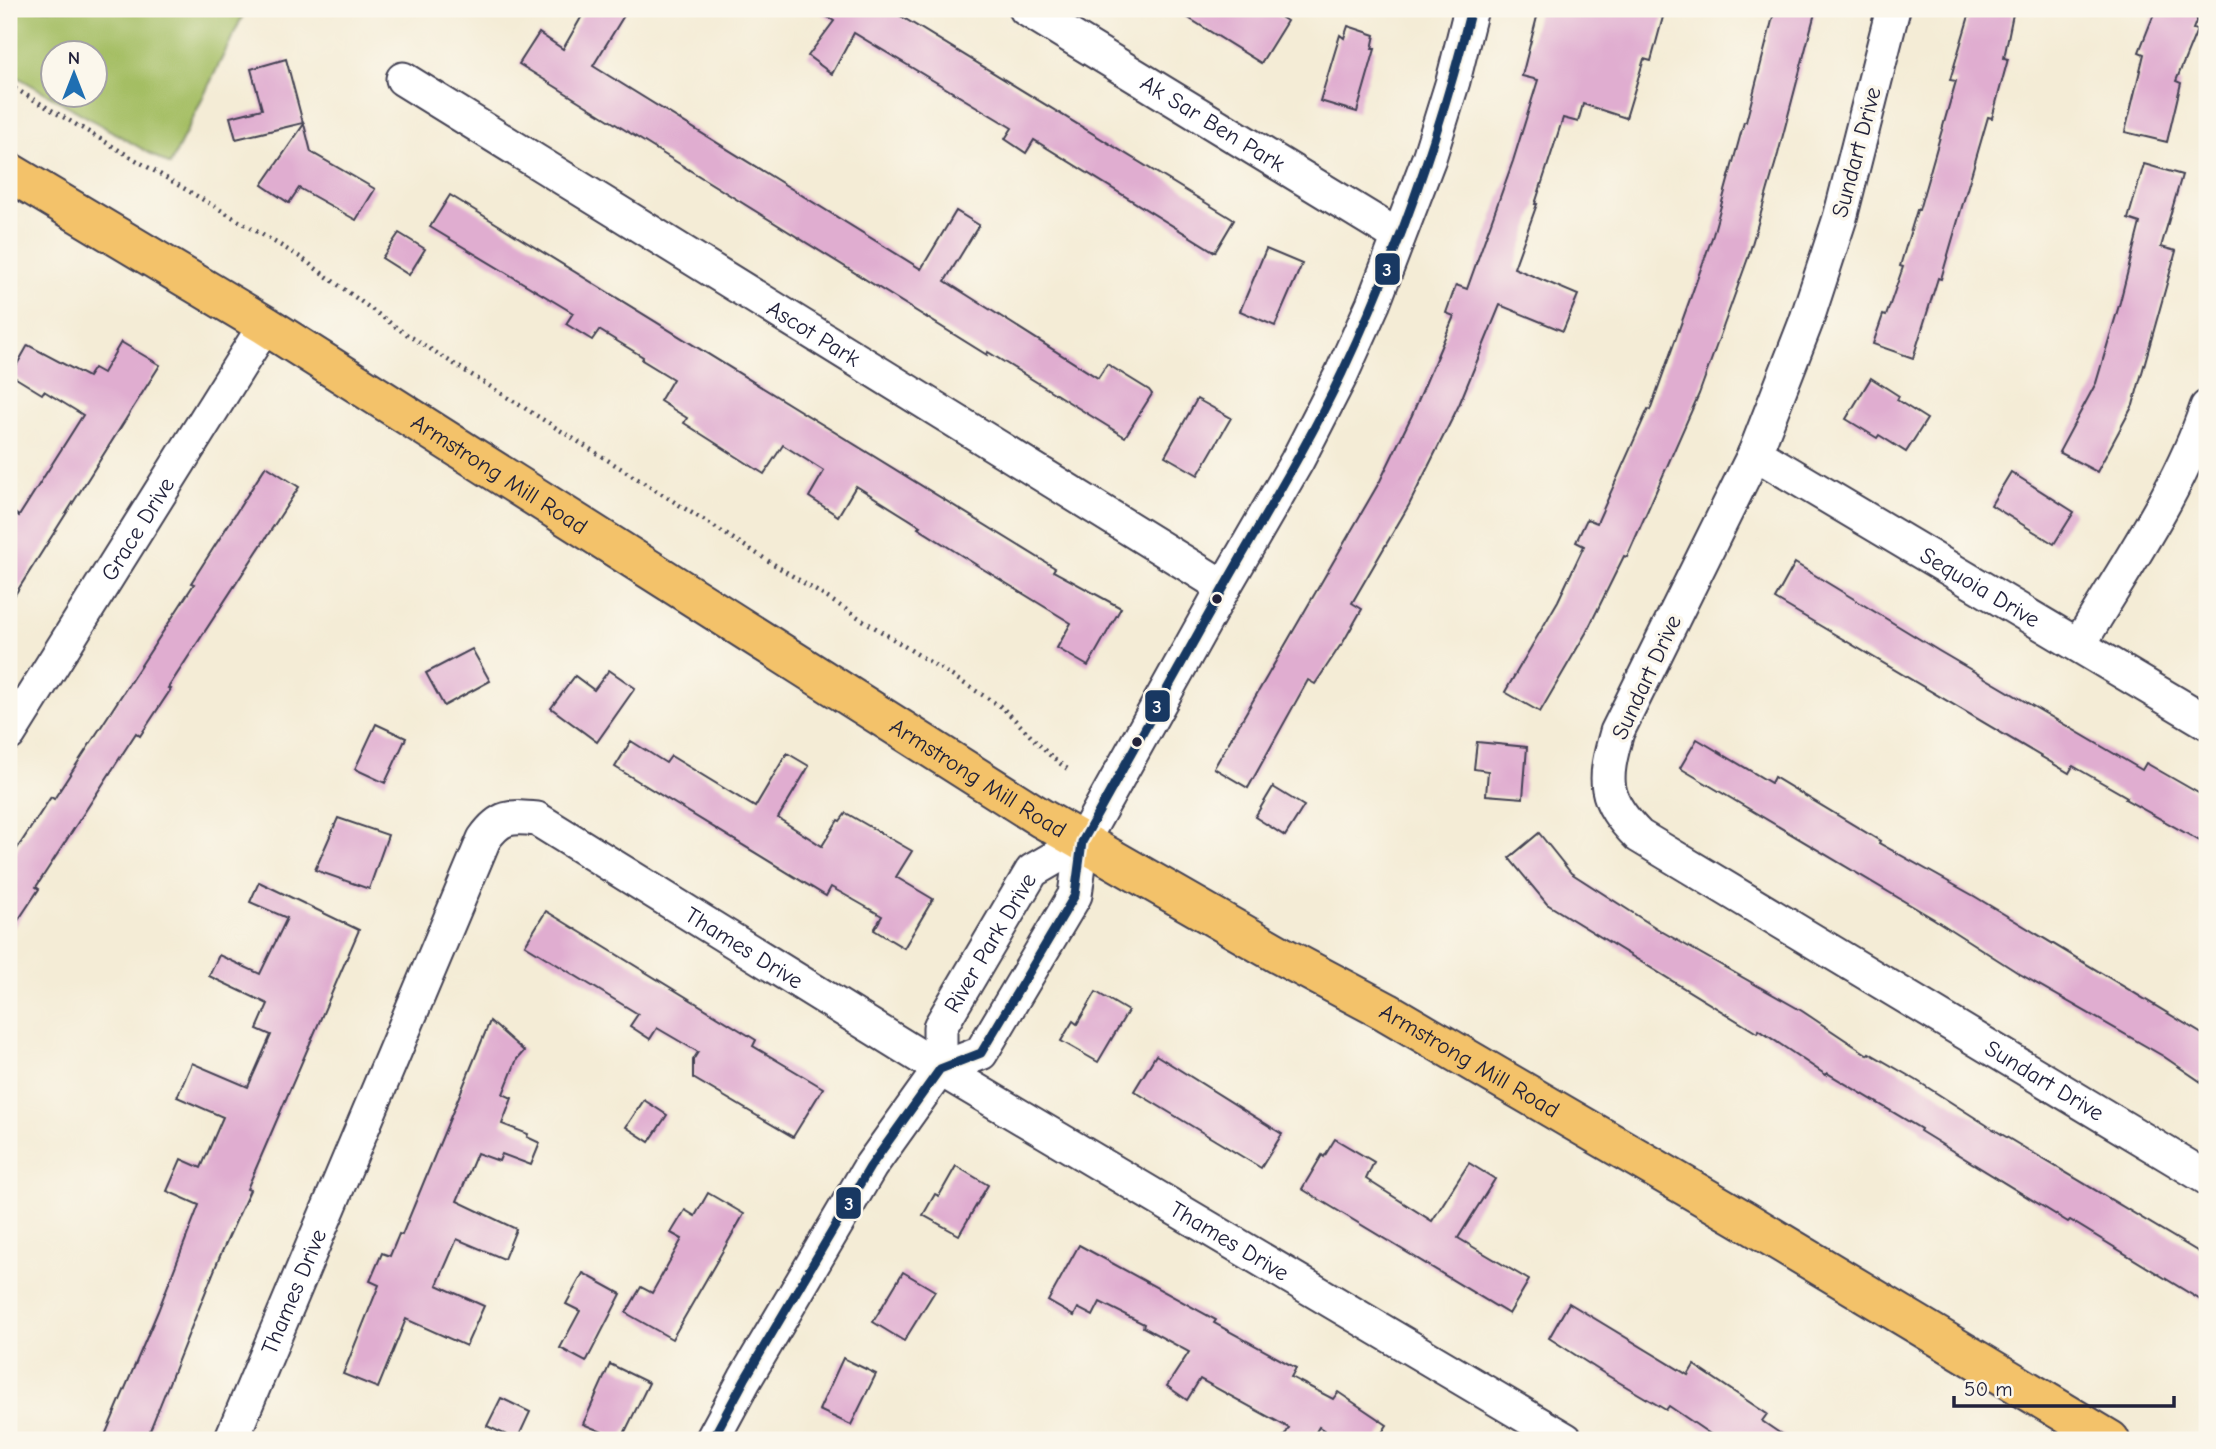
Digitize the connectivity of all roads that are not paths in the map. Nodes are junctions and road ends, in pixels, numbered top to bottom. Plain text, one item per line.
1 (1027, 9) edge
2 (1471, 9) edge
3 (1893, 9) edge
4 (403, 79) dead end
5 (9, 172) edge
6 (1398, 236) junction
7 (265, 325) junction
8 (2207, 407) edge
9 (1755, 453) junction
10 (1224, 587) junction
11 (2080, 645) junction
12 (2207, 722) edge
13 (9, 734) edge
14 (1082, 842) junction
15 (940, 1069) junction
16 (2207, 1178) edge
17 (231, 1440) edge
18 (712, 1440) edge
19 (1566, 1440) edge
20 (2110, 1440) edge

1 - 6 street, Ak Sar Ben Park
2 - 6 street, River Park Drive
3 - 9 street, Sundart Drive
4 - 10 street, Ascot Park
5 - 7 main road, Armstrong Mill Road
6 - 10 street, River Park Drive
7 - 13 street, Grace Drive
7 - 14 main road, Armstrong Mill Road
8 - 11 street
9 - 11 street, Sequoia Drive
9 - 16 street, Sundart Drive
10 - 14 street, River Park Drive
11 - 12 street, Sequoia Drive
14 - 15 street, River Park Drive
14 - 15 street, River Park Drive
14 - 20 main road, Armstrong Mill Road
15 - 17 street, Thames Drive
15 - 18 street
15 - 19 street, Thames Drive

